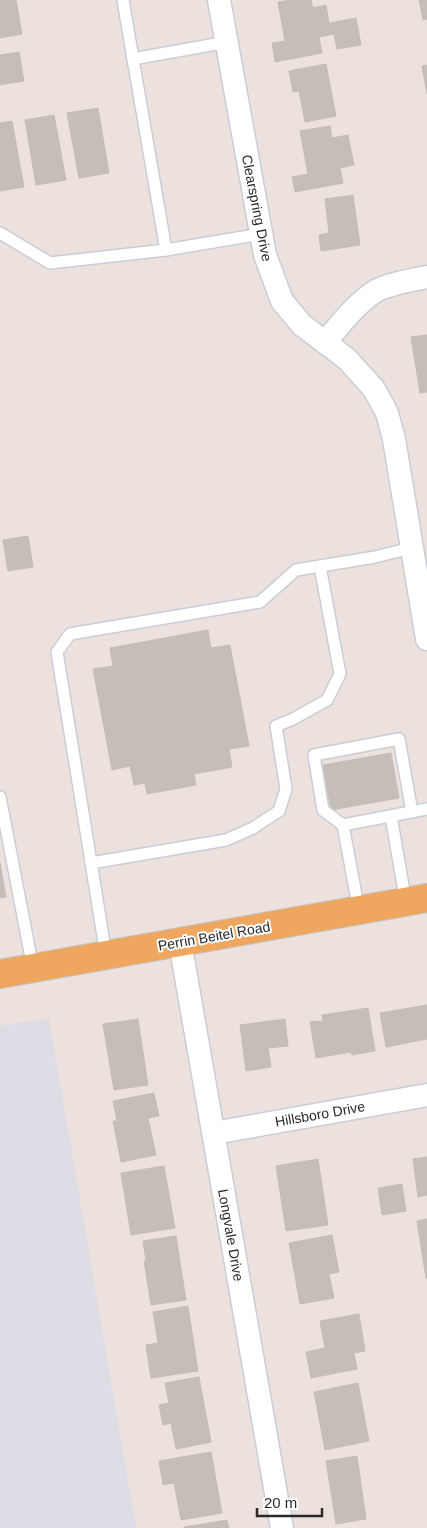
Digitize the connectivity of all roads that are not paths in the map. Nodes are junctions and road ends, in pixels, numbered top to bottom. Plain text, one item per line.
1 (122, 0) edge
2 (220, 0) edge
3 (227, 42) junction
4 (133, 59) junction
5 (0, 233) edge
6 (261, 234) junction
7 (166, 250) junction
8 (427, 276) edge
9 (325, 342) junction
10 (411, 548) junction
11 (320, 566) junction
12 (427, 639) edge
13 (0, 796) edge
14 (427, 809) edge
15 (412, 812) junction
16 (391, 816) junction
17 (343, 825) junction
18 (91, 864) junction
19 (417, 901) edge
20 (359, 911) junction
21 (180, 942) junction
22 (106, 955) junction
23 (33, 968) junction
24 (0, 974) edge
25 (427, 1095) edge
26 (214, 1132) junction
27 (282, 1528) edge

1 - 4 lane
2 - 3 street, Clearspring Drive
3 - 4 lane
3 - 6 street, Clearspring Drive
4 - 7 lane
5 - 7 lane
6 - 7 lane
6 - 9 street, Clearspring Drive
8 - 9 street
9 - 10 street, Clearspring Drive
10 - 11 lane
10 - 12 street, Clearspring Drive
11 - 18 lane
11 - 18 lane
13 - 23 lane
14 - 15 lane
15 - 16 lane
15 - 17 lane
16 - 17 lane
16 - 19 lane
17 - 20 lane
18 - 22 lane
19 - 20 main road, Perrin Beitel Road
20 - 21 main road, Perrin Beitel Road
21 - 22 main road, Perrin Beitel Road
21 - 26 street, Longvale Drive
22 - 23 main road, Perrin Beitel Road
23 - 24 main road, Perrin Beitel Road
25 - 26 street, Hillsboro Drive
26 - 27 street, Longvale Drive

